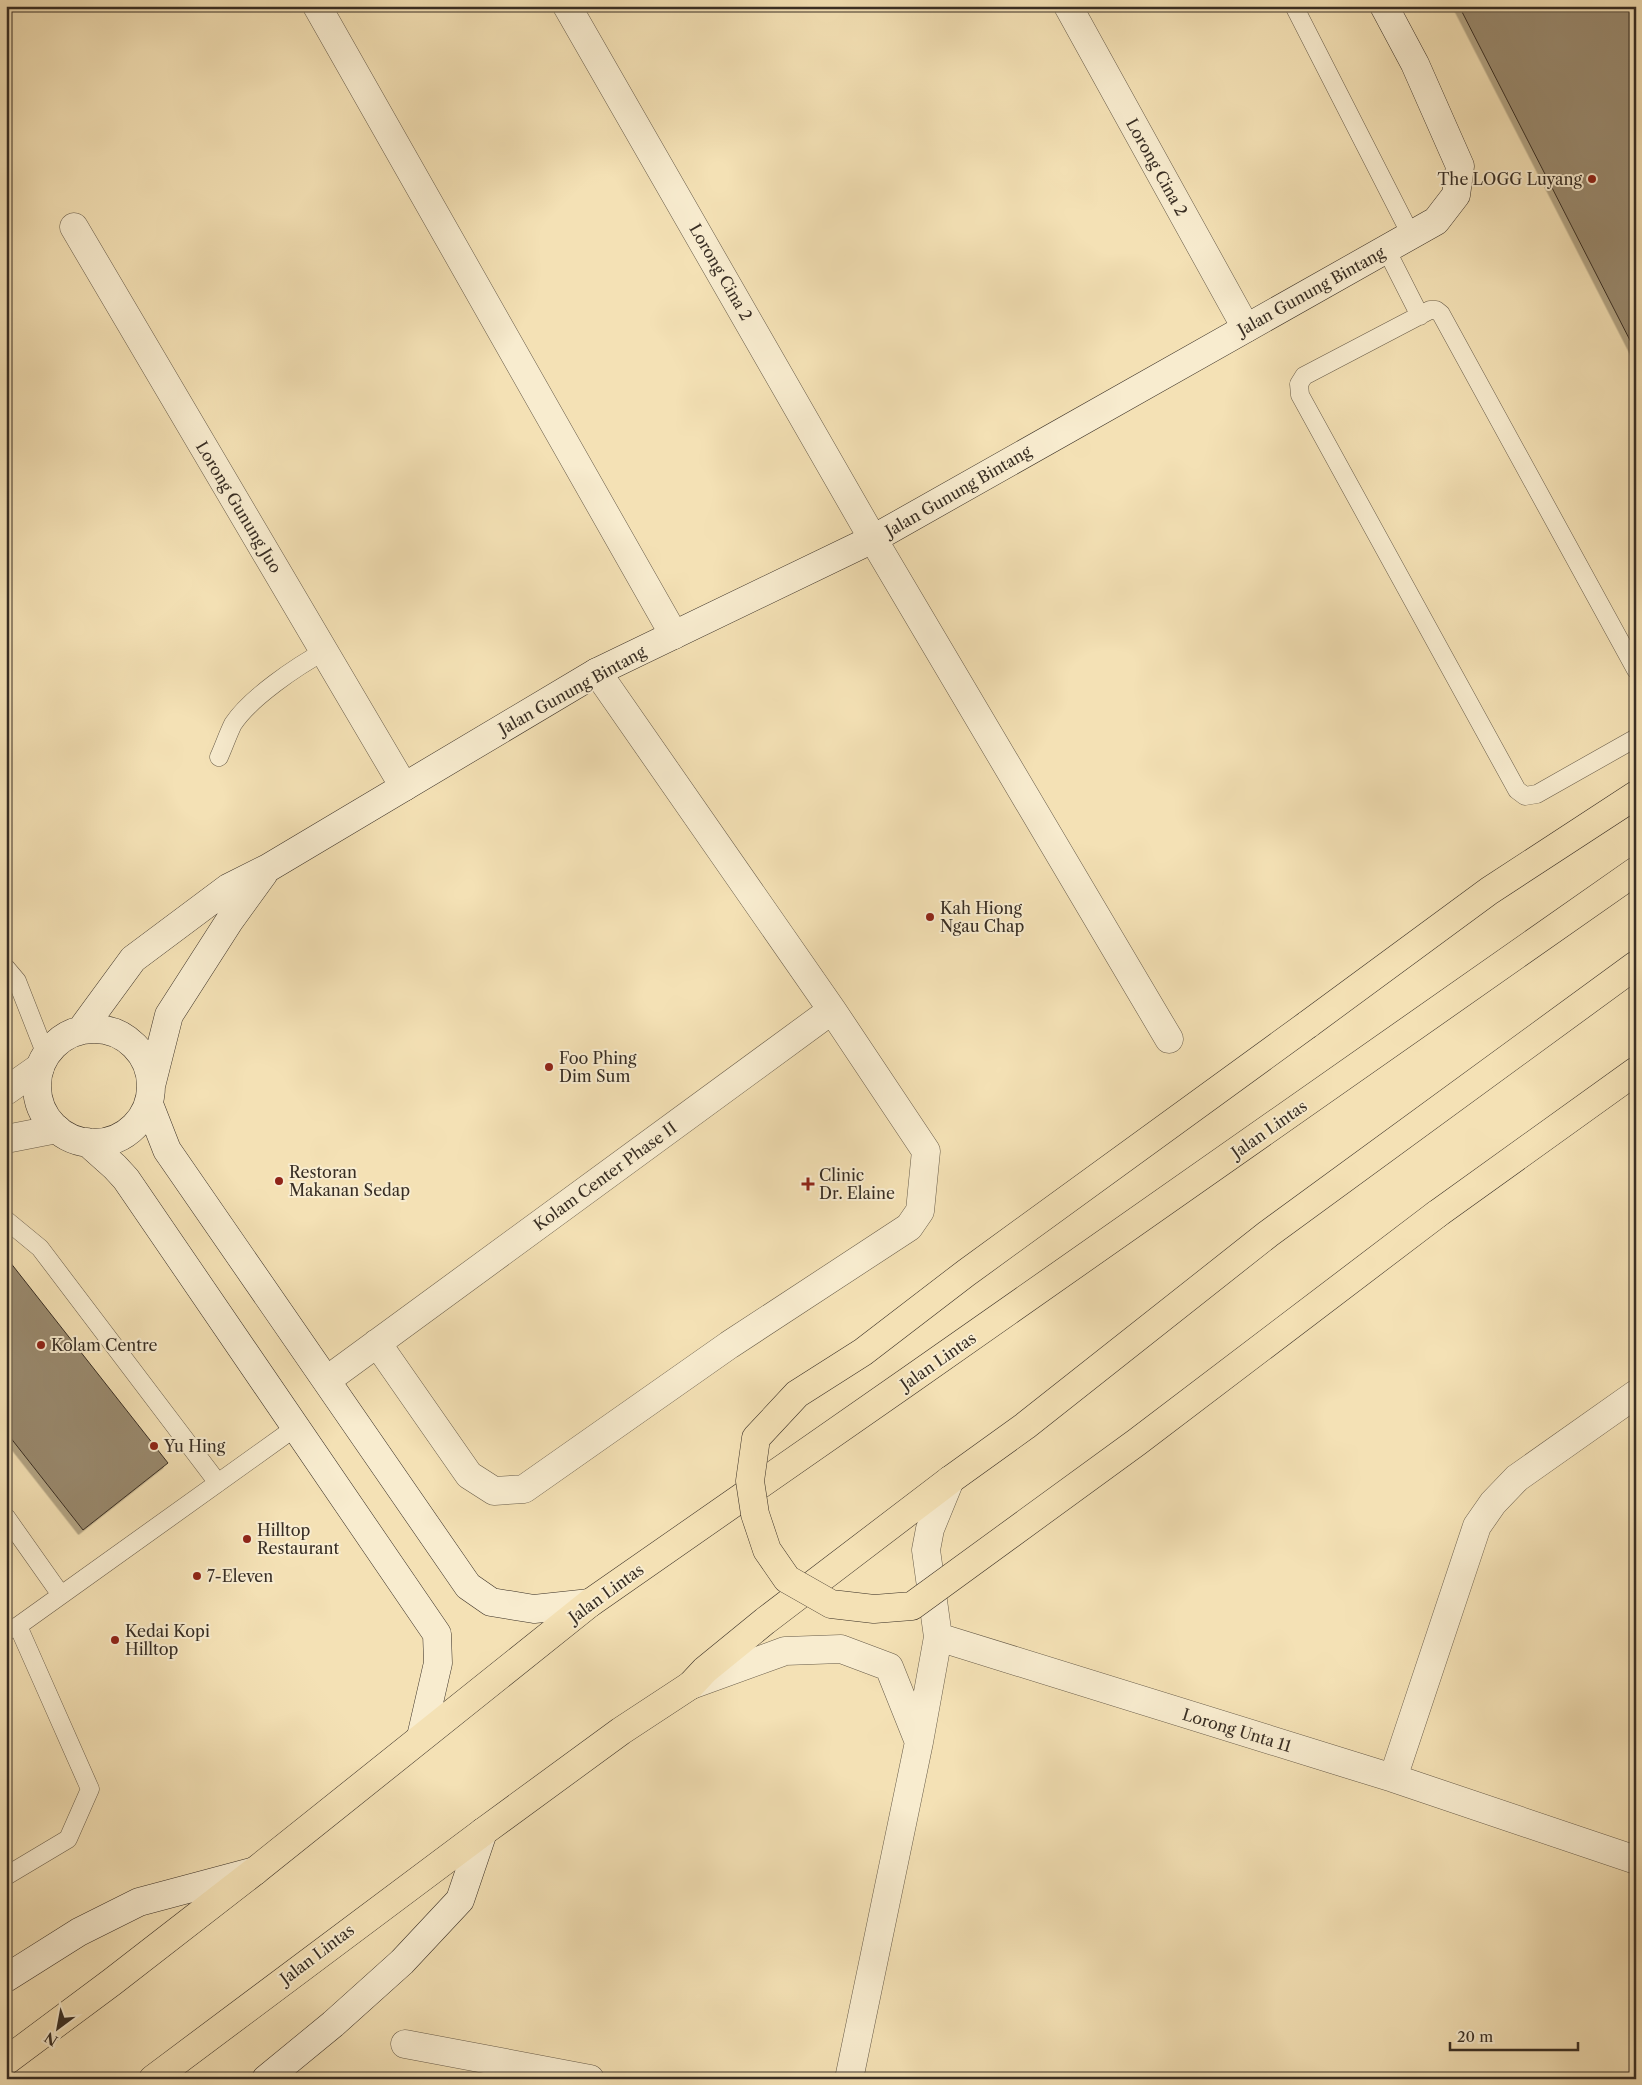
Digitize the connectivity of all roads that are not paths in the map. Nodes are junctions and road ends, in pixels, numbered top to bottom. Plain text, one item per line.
1 (317, 6) edge
2 (567, 6) edge
3 (1068, 6) edge
4 (1294, 6) edge
5 (1384, 6) edge
6 (74, 227) dead end
7 (1411, 235) junction
8 (1386, 249) junction
9 (1420, 316) junction
10 (1246, 328) junction
11 (873, 539) junction
12 (674, 635) junction
13 (325, 652) junction
14 (1636, 670) edge
15 (597, 672) junction
16 (1636, 738) edge
17 (219, 757) dead end
18 (404, 787) junction
19 (1636, 795) edge
20 (268, 868) junction
21 (1636, 871) edge
22 (1636, 965) edge
23 (6, 968) edge
24 (832, 1010) junction
25 (81, 1030) junction
26 (1169, 1039) dead end
27 (43, 1061) junction
28 (1636, 1071) edge
29 (6, 1091) edge
30 (150, 1095) junction
31 (56, 1128) junction
32 (6, 1139) edge
33 (87, 1142) junction
34 (6, 1220) edge
35 (377, 1343) junction
36 (327, 1380) junction
37 (1636, 1394) edge
38 (296, 1427) junction
39 (950, 1480) junction
40 (218, 1483) junction
41 (6, 1517) edge
42 (61, 1595) junction
43 (590, 1602) junction
44 (12, 1629) edge
45 (938, 1637) junction
46 (691, 1685) junction
47 (420, 1737) junction
48 (919, 1742) junction
49 (1393, 1778) junction
50 (483, 1832) junction
51 (1636, 1860) edge
52 (254, 1871) junction
53 (6, 1876) edge
54 (6, 1978) edge
55 (404, 2044) dead end
56 (6, 2061) edge
57 (854, 2077) edge
58 (153, 2079) edge
59 (266, 2079) edge
60 (590, 2079) edge

1 - 12 street
2 - 11 street, Lorong Cina 2
3 - 10 street, Lorong Cina 2
4 - 7 lane
5 - 7 street, Jalan Gunung Bintang
6 - 13 street, Lorong Gunung Juo
7 - 8 street, Jalan Gunung Bintang
8 - 9 lane
8 - 10 street, Jalan Gunung Bintang
9 - 14 lane
9 - 16 lane
10 - 11 street, Jalan Gunung Bintang
11 - 12 street, Jalan Gunung Bintang
11 - 26 street, Lorong Cina 2
12 - 15 street, Jalan Gunung Bintang
13 - 17 lane
13 - 18 street, Lorong Gunung Juo
15 - 18 street, Jalan Gunung Bintang
15 - 24 street
18 - 20 street, Jalan Gunung Bintang
19 - 28 highway, bridge
20 - 25 street, Jalan Gunung Bintang
20 - 30 street, Jalan Gunung Bintang
21 - 43 highway, Jalan Lintas
22 - 39 highway, Jalan Lintas
23 - 27 lane
24 - 35 street, Kolam Center Phase II
24 - 35 street
25 - 27 street
25 - 30 street
27 - 29 street
27 - 31 street
30 - 33 street
30 - 36 street
31 - 32 street
31 - 33 street
33 - 38 street
34 - 40 lane
35 - 36 street, Kolam Center Phase II
36 - 43 street
37 - 49 street
38 - 40 lane
38 - 47 street
39 - 45 street
39 - 46 highway, Jalan Lintas
40 - 42 lane
41 - 42 lane
42 - 44 lane
43 - 47 highway, Jalan Lintas
44 - 53 lane
45 - 48 street
45 - 49 street, Lorong Unta 11
46 - 48 street
46 - 50 highway, Jalan Lintas
47 - 52 highway, Jalan Lintas
48 - 57 street
49 - 51 street, Lorong Unta 11
50 - 58 highway, Jalan Lintas
50 - 59 street
52 - 54 street, Jalan Lintas
52 - 56 highway, Jalan Lintas
55 - 60 street

